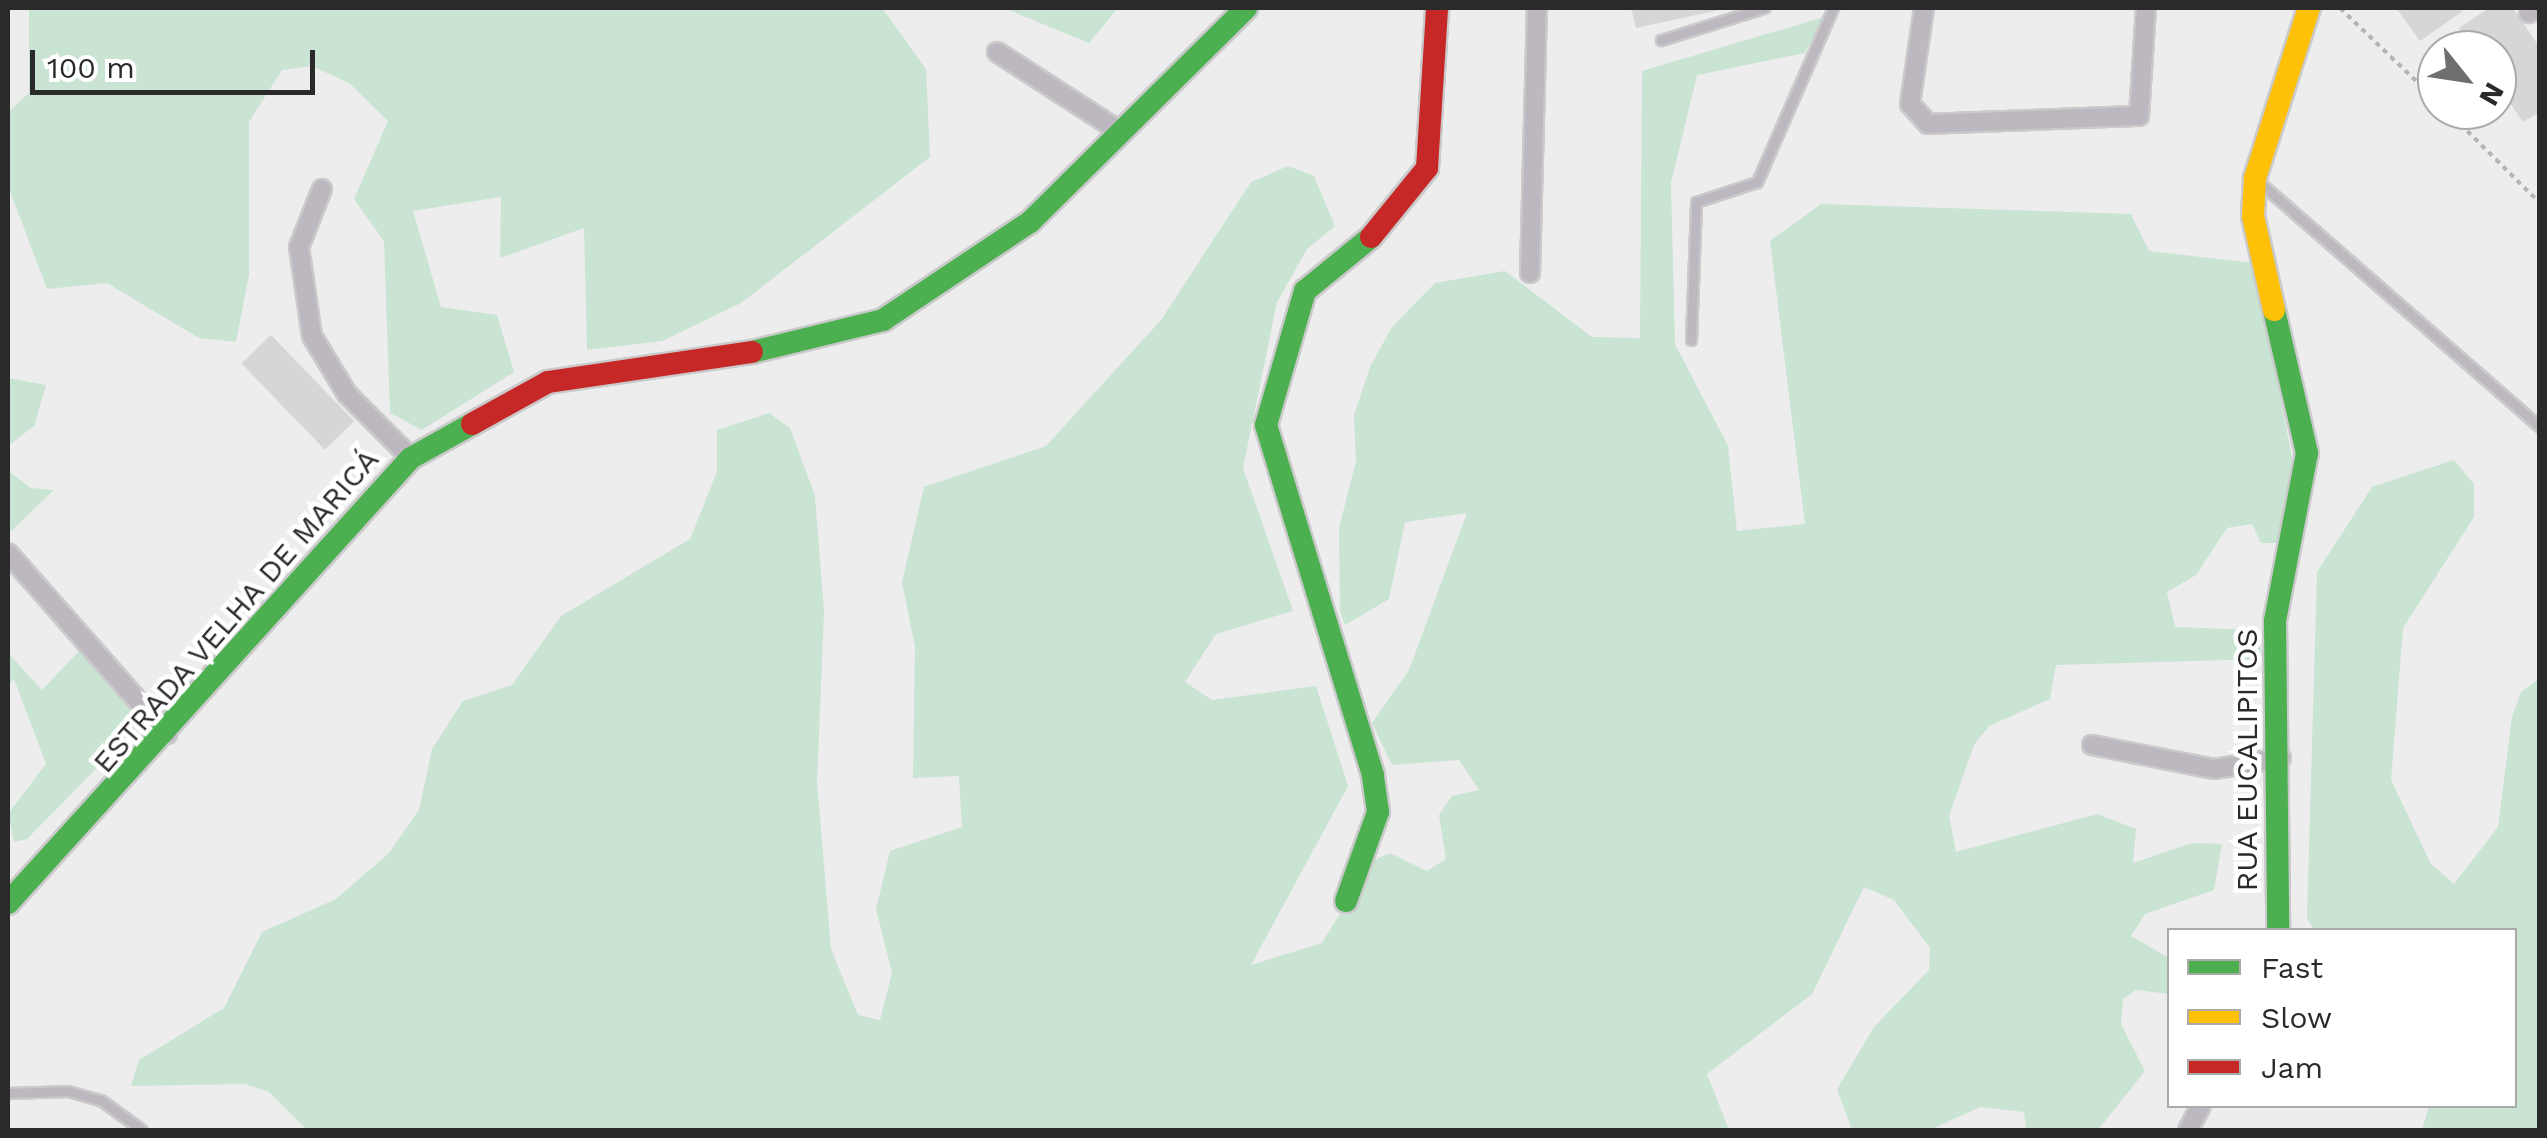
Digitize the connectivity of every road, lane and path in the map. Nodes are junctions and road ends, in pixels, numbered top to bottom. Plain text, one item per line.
1 (1246, 8) edge
2 (1437, 8) edge
3 (1537, 8) edge
4 (1764, 8) edge
5 (1832, 8) edge
6 (1924, 8) edge
7 (2146, 8) edge
8 (2309, 8) edge
9 (2340, 8) edge
10 (1661, 40) dead end
11 (996, 52) dead end
12 (2417, 83) edge
13 (2466, 130) edge
14 (1122, 132) junction
15 (2255, 178) junction
16 (322, 188) dead end
17 (2540, 203) edge
18 (1530, 273) dead end
19 (1691, 340) dead end
20 (2540, 427) edge
21 (411, 458) junction
22 (8, 553) edge
23 (167, 734) junction
24 (2092, 745) dead end
25 (2282, 758) junction
26 (1346, 901) dead end
27 (8, 903) edge
28 (2278, 928) edge
29 (8, 1093) edge
30 (2200, 1108) edge
31 (142, 1130) edge
32 (2188, 1130) edge

1 - 14 street, ESTRADA VELHA DE MARICÁ
2 - 26 street
3 - 18 street
4 - 10 lane
5 - 19 lane
6 - 7 street
8 - 15 street, RUA EUCALIPITOS
9 - 12 path
11 - 14 street
13 - 17 path
14 - 21 street, ESTRADA VELHA DE MARICÁ
15 - 20 lane
15 - 25 street, RUA EUCALIPITOS
16 - 21 street
21 - 23 street, ESTRADA VELHA DE MARICÁ
22 - 23 street
23 - 27 street, ESTRADA VELHA DE MARICÁ
24 - 25 street
25 - 28 street, RUA EUCALIPITOS
29 - 31 lane
30 - 32 street

